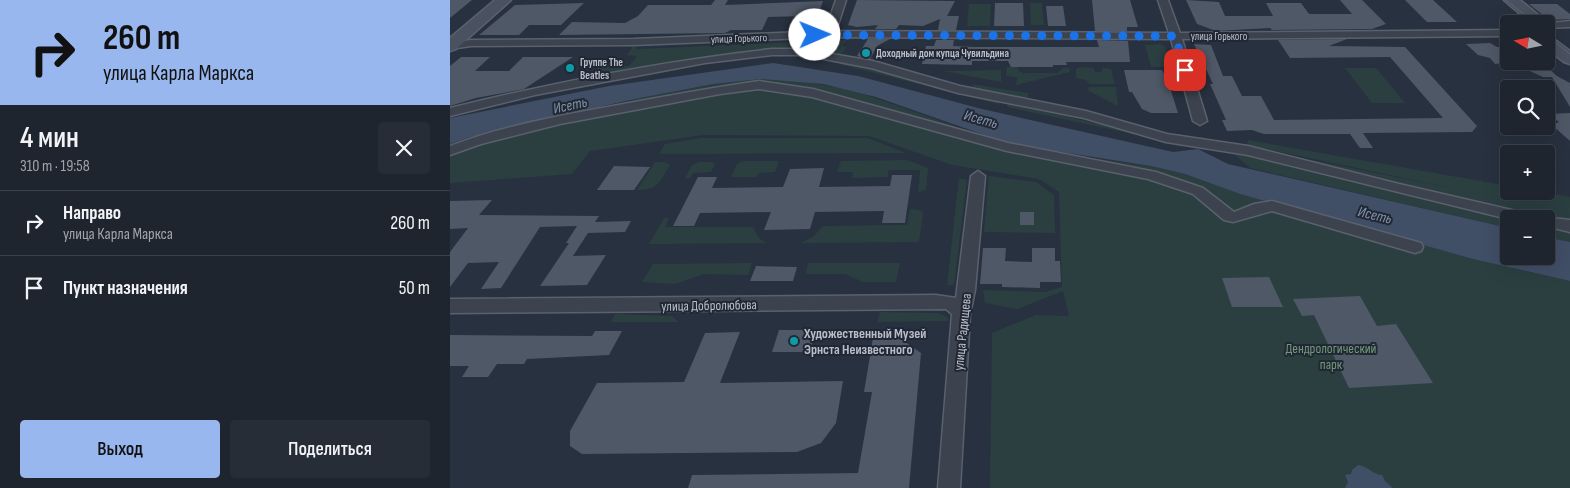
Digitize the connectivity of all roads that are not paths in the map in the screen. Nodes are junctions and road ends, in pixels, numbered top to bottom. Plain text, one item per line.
1 (492, 0) edge
2 (504, 0) edge
3 (841, 0) edge
4 (1163, 0) edge
5 (1497, 0) edge
6 (1511, 0) edge
7 (1515, 15) edge
8 (1530, 15) edge
9 (1570, 24) edge
10 (1555, 25) edge
11 (1500, 33) edge
12 (829, 34) junction
13 (1555, 34) edge
14 (1175, 36) junction
15 (450, 44) edge
16 (1570, 46) edge
17 (1555, 47) edge
18 (1570, 59) edge
19 (450, 112) edge
20 (1200, 121) dead end
21 (450, 151) edge
22 (978, 176) dead end
23 (1500, 211) edge
24 (1555, 223) edge
25 (1570, 226) edge
26 (1415, 247) dead end
27 (450, 306) edge
28 (961, 314) junction
29 (949, 488) edge

1 - 15 main road
2 - 15 main road
3 - 12 street
4 - 14 street
5 - 7 main road
6 - 8 main road
9 - 10 street
11 - 14 street, улица Горького
12 - 14 street, улица Горького
12 - 15 street, улица Горького
13 - 16 main road
14 - 20 street
17 - 18 main road
19 - 23 street
21 - 26 street
22 - 28 street, улица Радищева
24 - 25 street
27 - 28 street, улица Добролюбова
28 - 29 street, улица Радищева

